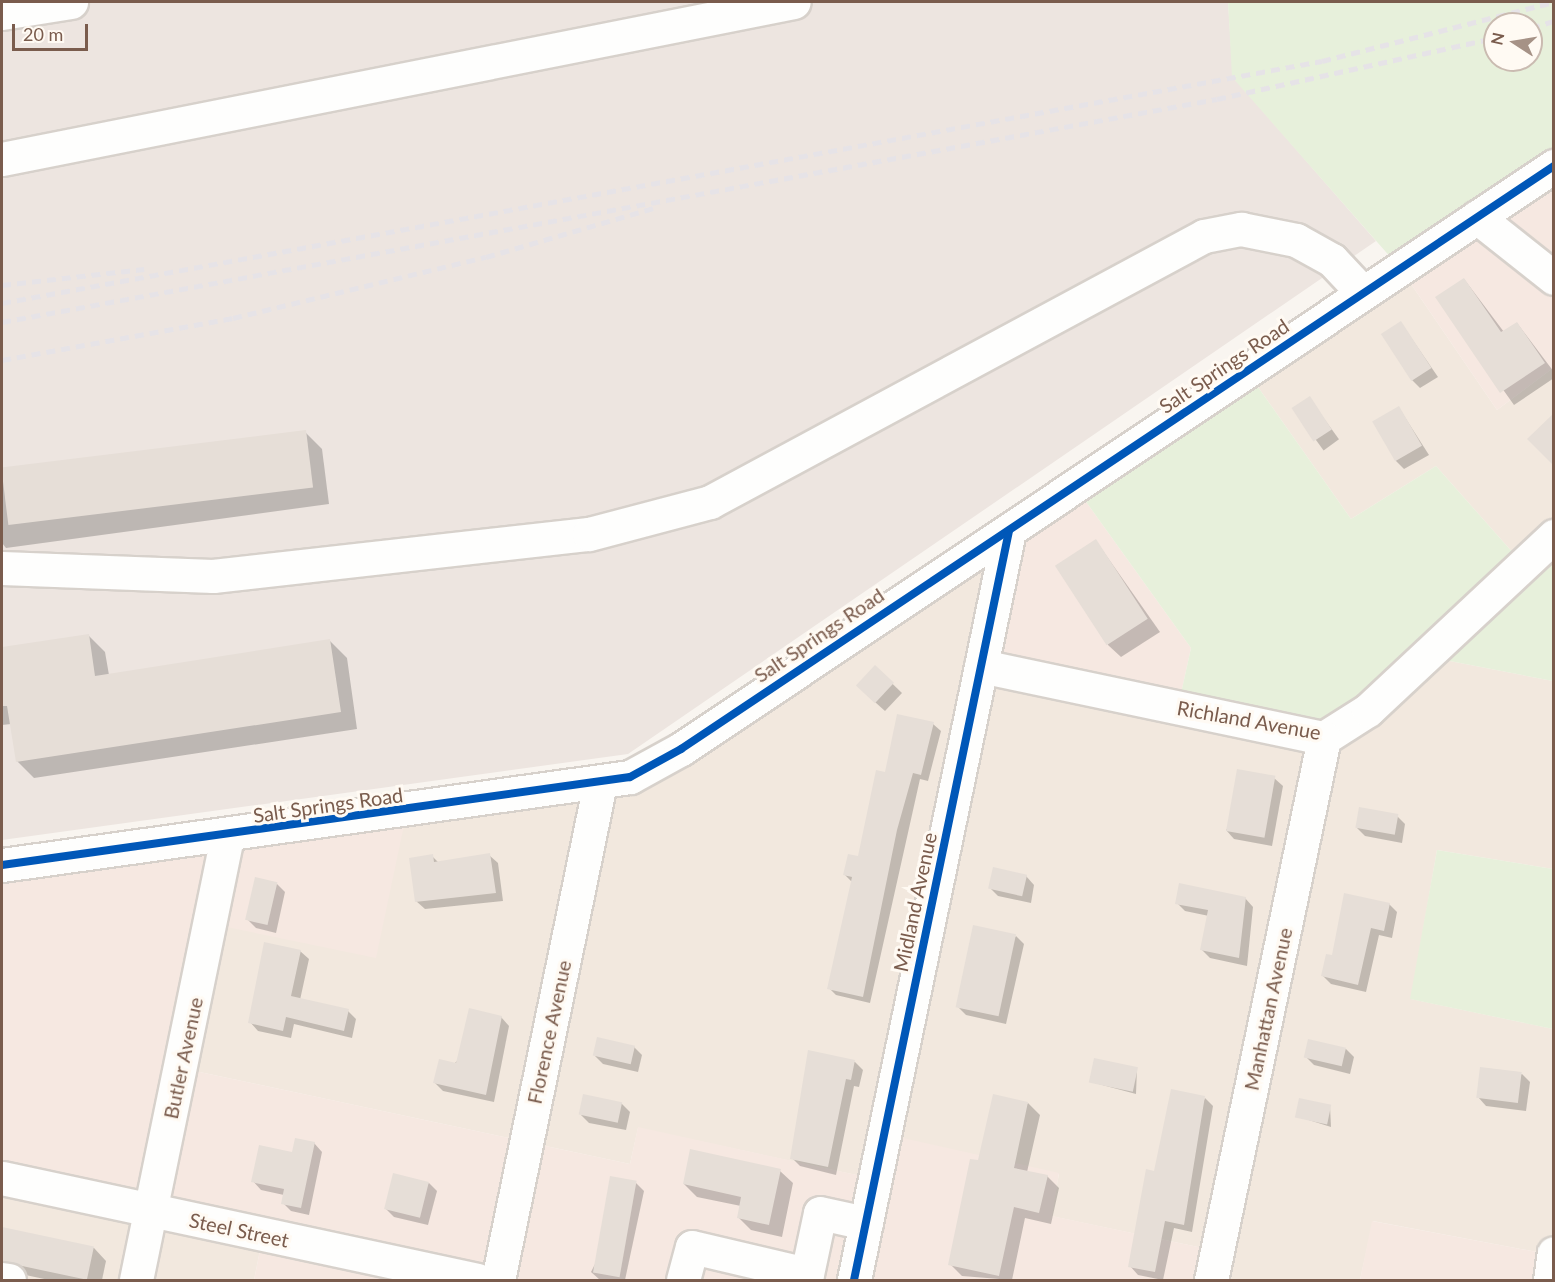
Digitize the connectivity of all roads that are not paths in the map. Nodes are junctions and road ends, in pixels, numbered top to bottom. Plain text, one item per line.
1 (794, 2) edge
2 (55, 3) edge
3 (2, 13) edge
4 (2, 159) edge
5 (1554, 166) edge
6 (1477, 217) junction
7 (1554, 278) edge
8 (1363, 293) junction
9 (1009, 531) junction
10 (1554, 536) edge
11 (2, 568) edge
12 (981, 666) junction
13 (1324, 738) junction
14 (600, 783) junction
15 (227, 835) junction
16 (2, 865) edge
17 (2, 1178) edge
18 (150, 1210) junction
19 (866, 1222) junction
20 (1554, 1253) edge
21 (2, 1279) edge
22 (9, 1281) edge
23 (136, 1281) edge
24 (477, 1281) edge
25 (498, 1281) edge
26 (683, 1281) edge
27 (854, 1281) edge
28 (1211, 1281) edge
29 (1550, 1281) edge

1 - 4 street
2 - 3 street
5 - 6 street, Salt Springs Road
6 - 7 street
6 - 8 street, Salt Springs Road
8 - 9 street, Salt Springs Road
8 - 11 street
9 - 12 street, Midland Avenue
9 - 14 street, Salt Springs Road
10 - 13 street, Richland Avenue
12 - 13 street, Richland Avenue
12 - 19 street, Midland Avenue
13 - 28 street, Manhattan Avenue
14 - 15 street, Salt Springs Road
14 - 25 street, Florence Avenue
15 - 16 street, Salt Springs Road
15 - 18 street, Butler Avenue
17 - 18 street, Steel Street
18 - 23 street, Butler Avenue
18 - 24 street, Steel Street
19 - 26 street
19 - 27 street, Midland Avenue
20 - 29 street
21 - 22 street

